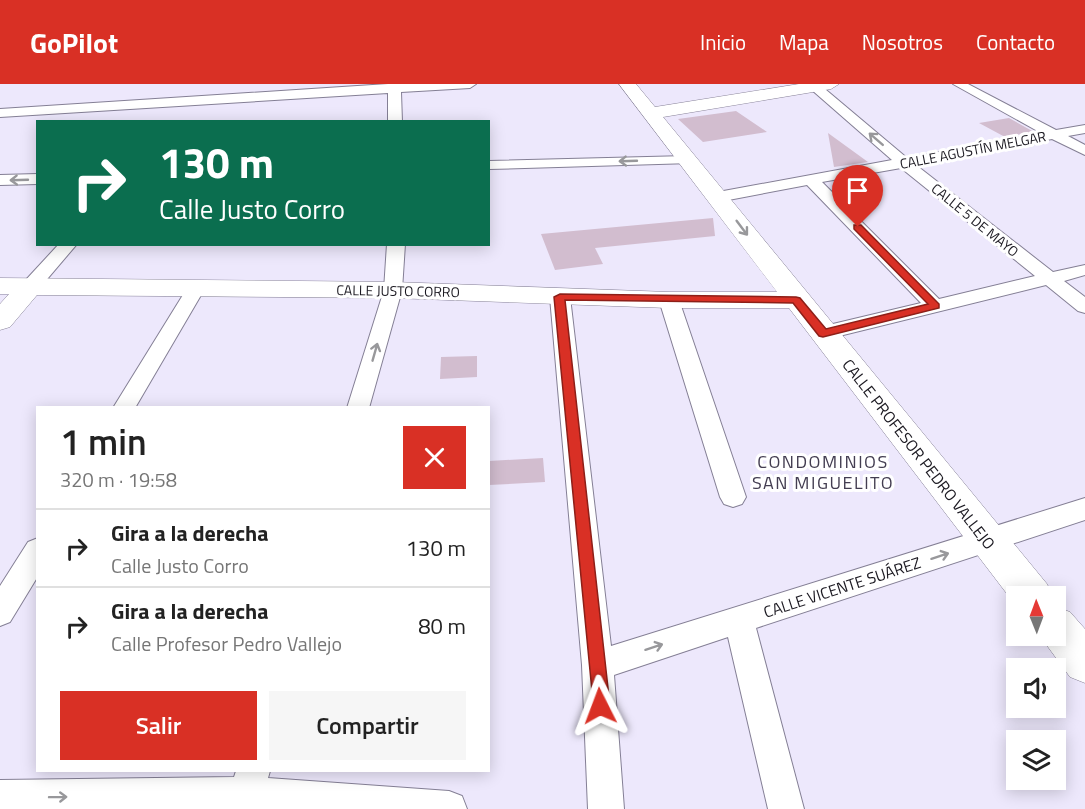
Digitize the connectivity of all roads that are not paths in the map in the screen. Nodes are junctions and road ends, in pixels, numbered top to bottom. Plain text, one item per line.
1 (219, 84) edge
2 (470, 84) edge
3 (627, 84) edge
4 (960, 84) edge
5 (819, 85) edge
6 (394, 87) edge
7 (204, 101) junction
8 (0, 113) edge
9 (651, 113) junction
10 (191, 115) dead end
11 (394, 120) edge
12 (1085, 129) edge
13 (1054, 135) junction
14 (1085, 151) edge
15 (687, 160) junction
16 (904, 163) junction
17 (490, 165) edge
18 (36, 179) edge
19 (0, 180) edge
20 (811, 180) junction
21 (718, 197) junction
22 (67, 246) edge
23 (396, 246) edge
24 (1085, 270) edge
25 (1050, 279) junction
26 (0, 286) edge
27 (30, 286) junction
28 (195, 290) junction
29 (393, 290) junction
30 (560, 297) junction
31 (669, 300) junction
32 (796, 300) junction
33 (935, 306) junction
34 (1085, 307) edge
35 (0, 321) edge
36 (823, 333) junction
37 (125, 406) edge
38 (359, 406) edge
39 (733, 497) dead end
40 (1085, 509) edge
41 (988, 540) junction
42 (36, 553) edge
43 (1024, 586) edge
44 (0, 612) edge
45 (739, 619) junction
46 (1066, 638) edge
47 (1085, 662) edge
48 (598, 664) junction
49 (247, 791) edge
50 (0, 798) edge
51 (449, 809) edge
52 (606, 809) edge
53 (786, 809) edge

1 - 7 street
2 - 6 street
3 - 9 street, CALLE PROFESOR PEDRO VALLEJO
4 - 13 street
5 - 9 street
16 -> 5 street, CALLE 5 DE MAYO
6 - 7 street
6 - 11 street
7 - 8 street
7 - 10 street
9 - 15 street, CALLE PROFESOR PEDRO VALLEJO
12 - 13 street, CALLE AGUSTÍN MELGAR
13 - 14 street
13 - 16 street, CALLE AGUSTÍN MELGAR
15 -> 17 street
15 - 21 street, CALLE PROFESOR PEDRO VALLEJO
16 - 20 street, CALLE AGUSTÍN MELGAR
16 - 25 street, CALLE 5 DE MAYO
18 -> 19 street
20 - 21 street, CALLE AGUSTÍN MELGAR
20 - 33 street
21 -> 32 street, CALLE PROFESOR PEDRO VALLEJO
22 - 27 street
23 - 29 street
24 - 25 street
25 - 33 street
25 - 34 street, CALLE 5 DE MAYO
26 - 27 street, CALLE JUSTO CORRO
27 - 28 street, CALLE JUSTO CORRO
27 - 35 street
28 - 29 street, CALLE JUSTO CORRO
28 - 37 street
29 - 30 street, CALLE JUSTO CORRO
38 -> 29 street
30 - 31 street, CALLE JUSTO CORRO
30 - 48 street
31 - 32 street, CALLE JUSTO CORRO
31 - 39 street
32 - 36 street, CALLE PROFESOR PEDRO VALLEJO
33 - 36 street
36 - 41 street, CALLE PROFESOR PEDRO VALLEJO
40 - 41 street, CALLE VICENTE SUÁREZ
41 - 43 street, CALLE PROFESOR PEDRO VALLEJO
45 -> 41 street, CALLE VICENTE SUÁREZ
42 - 44 street
48 -> 45 street, CALLE VICENTE SUÁREZ
45 - 53 street
46 - 47 street
48 - 52 street
50 -> 49 street
49 - 51 street

